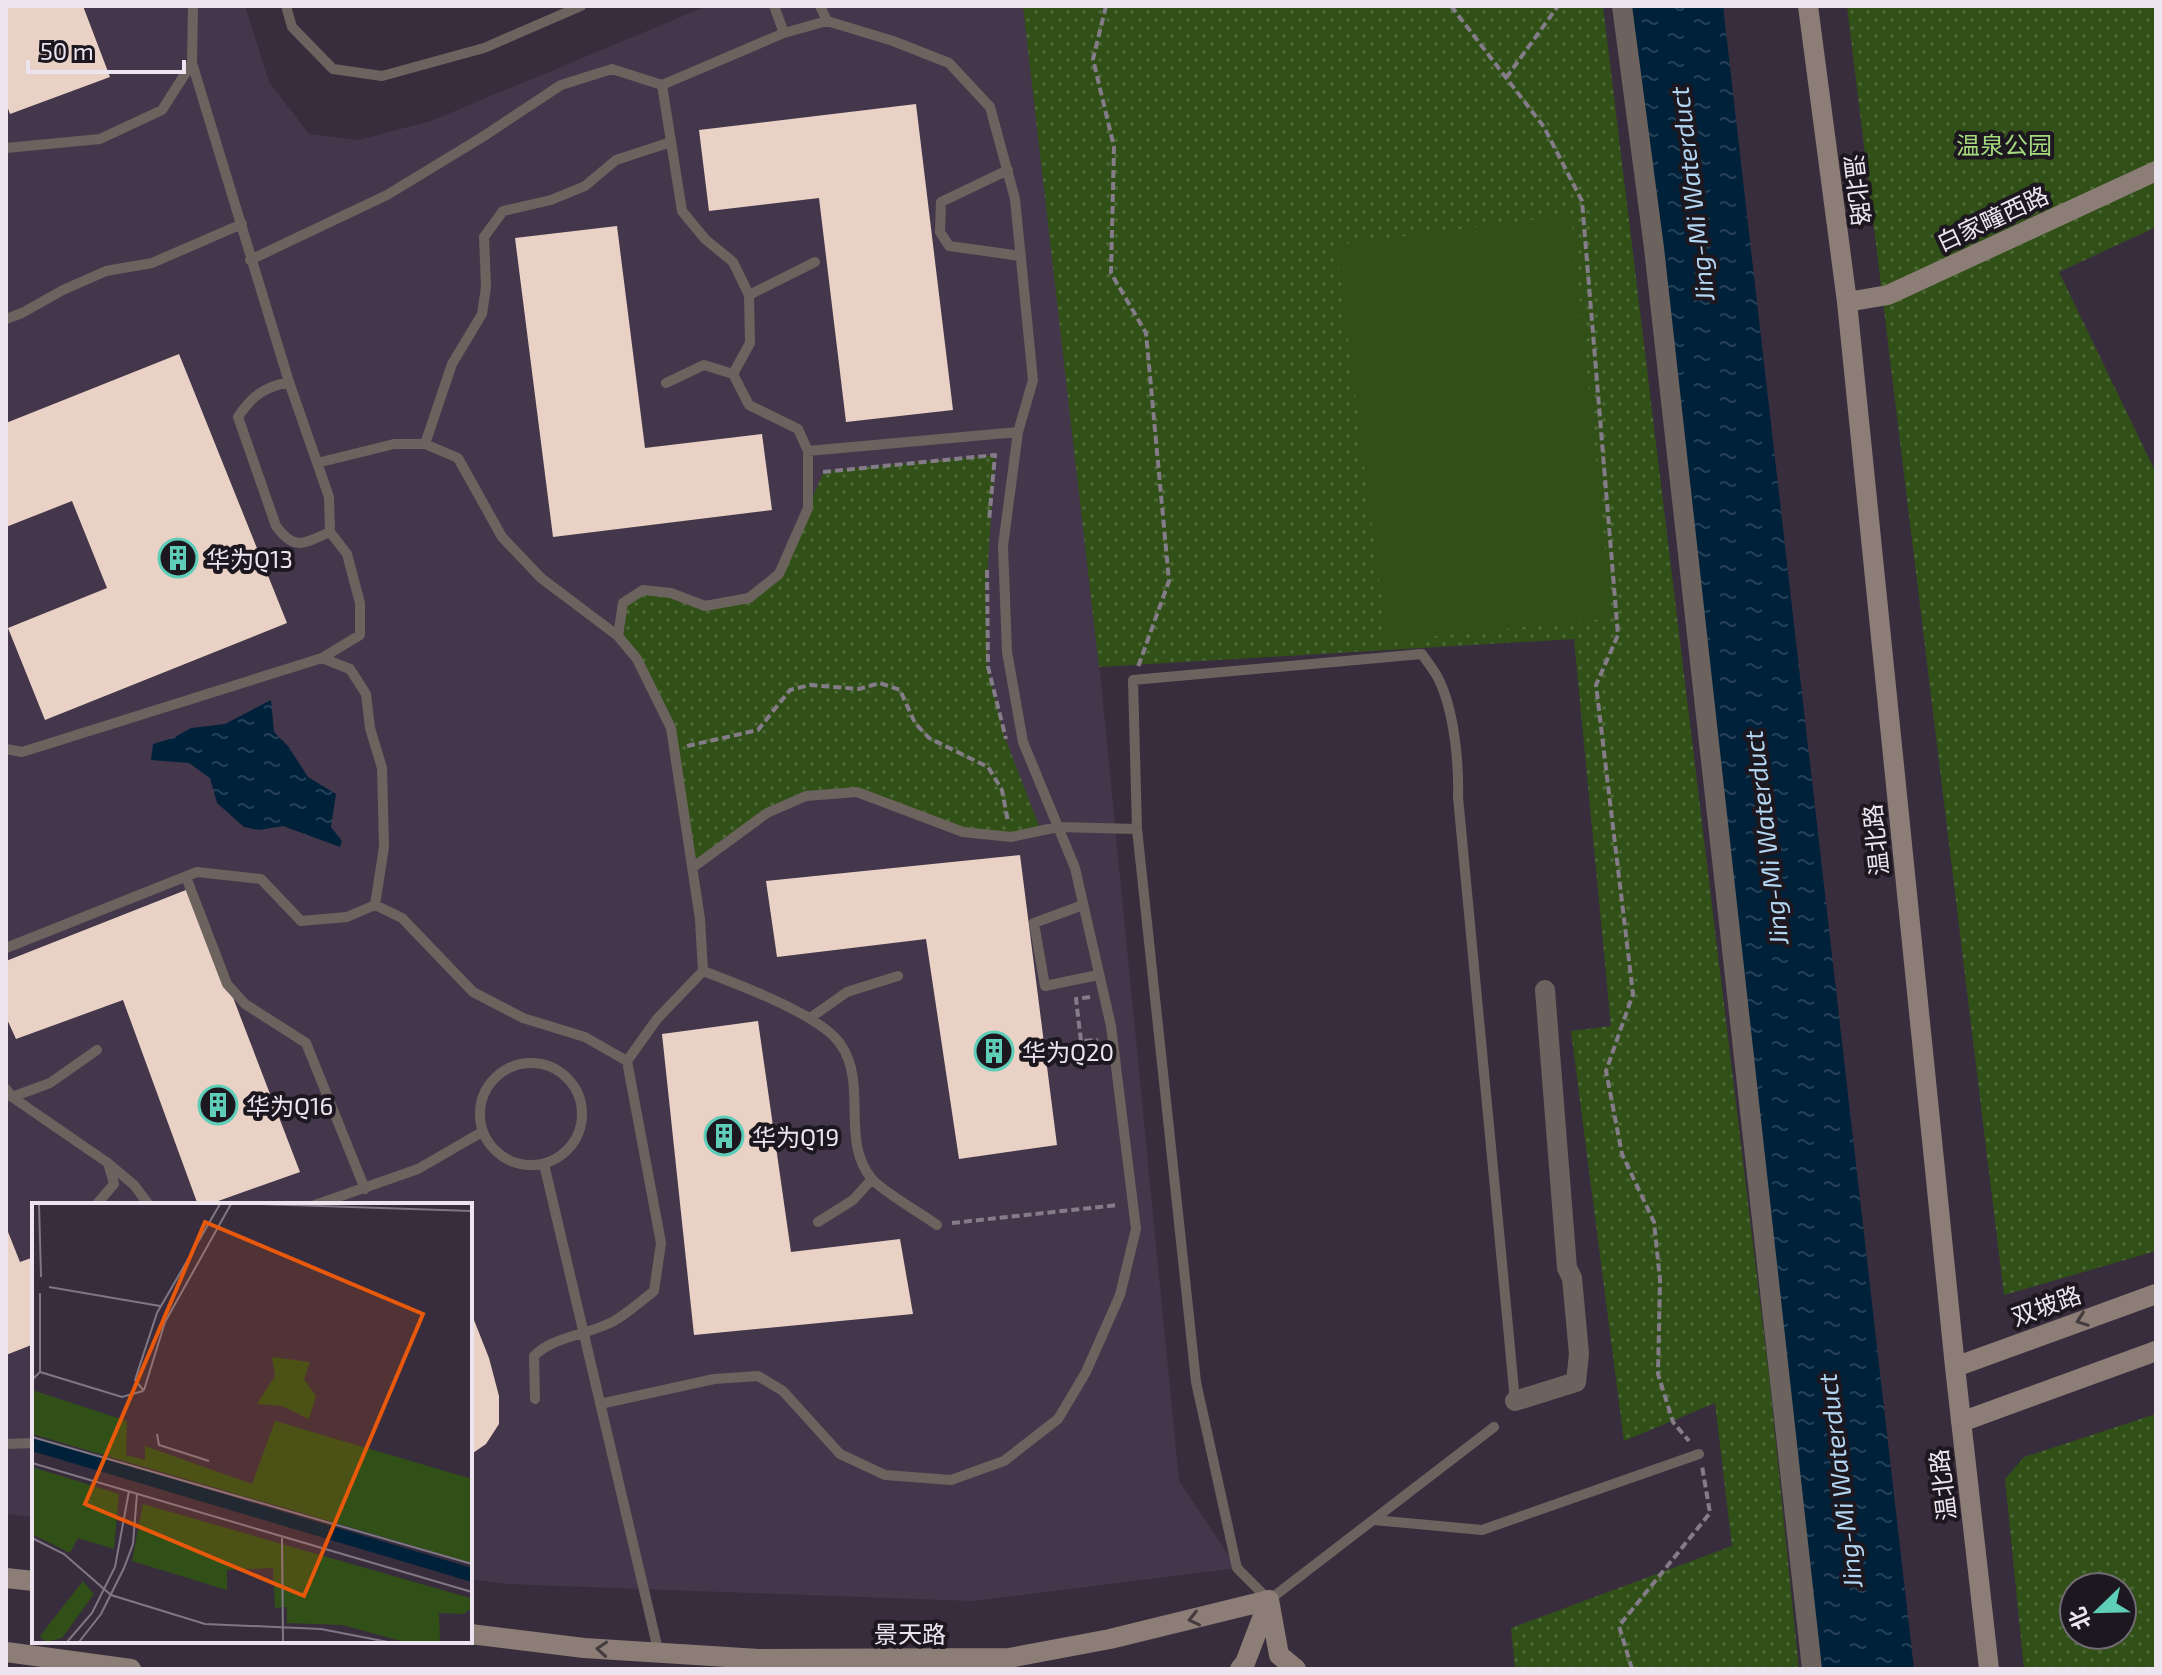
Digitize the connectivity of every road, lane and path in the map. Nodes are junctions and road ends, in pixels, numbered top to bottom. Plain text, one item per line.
1 (193, 6) edge
2 (286, 6) edge
3 (581, 6) edge
4 (774, 6) edge
5 (820, 6) edge
6 (1106, 6) edge
7 (1451, 6) edge
8 (1558, 6) edge
9 (1622, 6) edge
10 (1808, 6) edge
11 (827, 21) junction
12 (784, 33) junction
13 (192, 63) junction
14 (1506, 78) junction
15 (662, 85) junction
16 (671, 142) junction
17 (6, 148) edge
18 (1008, 170) junction
19 (2156, 171) edge
20 (242, 224) junction
21 (1021, 256) junction
22 (250, 260) junction
23 (815, 262) dead end
24 (749, 295) junction
25 (1847, 302) junction
26 (6, 319) edge
27 (733, 374) junction
28 (289, 382) junction
29 (666, 383) dead end
30 (1018, 432) junction
31 (425, 444) junction
32 (808, 451) junction
33 (317, 463) junction
34 (808, 508) junction
35 (989, 523) dead end
36 (330, 532) junction
37 (987, 566) dead end
38 (618, 636) junction
39 (322, 658) junction
40 (1133, 680) junction
41 (1009, 748) dead end
42 (6, 749) edge
43 (674, 749) junction
44 (1058, 827) junction
45 (1137, 829) junction
46 (1011, 837) junction
47 (692, 868) junction
48 (186, 877) junction
49 (375, 905) junction
50 (1083, 905) junction
51 (6, 948) edge
52 (703, 971) junction
53 (1098, 975) junction
54 (898, 976) dead end
55 (1545, 990) dead end
56 (810, 1018) junction
57 (97, 1050) dead end
58 (627, 1061) junction
59 (9, 1093) edge
60 (482, 1132) junction
61 (108, 1163) junction
62 (544, 1164) junction
63 (872, 1179) junction
64 (365, 1189) junction
65 (98, 1203) edge
66 (148, 1203) edge
67 (321, 1203) edge
68 (1132, 1203) junction
69 (818, 1222) dead end
70 (937, 1225) joint
71 (2156, 1294) edge
72 (584, 1335) junction
73 (2156, 1351) edge
74 (1955, 1367) junction
75 (535, 1399) dead end
76 (1515, 1401) joint
77 (600, 1404) junction
78 (1961, 1422) junction
79 (1494, 1427) dead end
80 (32, 1443) edge
81 (6, 1444) edge
82 (1699, 1454) junction
83 (1374, 1520) junction
84 (6, 1578) edge
85 (32, 1581) edge
86 (1269, 1600) junction
87 (472, 1634) edge
88 (6, 1652) edge
89 (659, 1654) junction
90 (131, 1669) edge
91 (1240, 1669) edge
92 (1296, 1669) edge
93 (1632, 1669) edge
94 (1812, 1669) edge
95 (1989, 1669) edge

1 - 13 lane
2 - 3 lane
4 - 12 lane
5 - 11 lane
6 - 40 path
7 - 14 path
8 - 14 path
9 - 94 street
10 - 25 main road, 温北路
11 - 12 lane
11 - 18 lane
12 - 15 lane
13 - 17 lane
13 - 20 lane
14 - 82 path
15 - 16 lane
15 - 22 lane
16 - 24 lane
16 - 31 lane
18 - 21 lane
18 - 21 lane
19 - 25 main road, 白家疃西路
20 - 22 lane
20 - 26 lane
21 - 30 lane
22 - 28 lane
23 - 24 lane
24 - 27 lane
25 - 74 main road, 温北路
27 - 29 lane
27 - 32 lane
28 - 33 lane
28 - 36 lane
30 - 32 lane
30 - 44 lane
31 - 33 lane
31 - 38 lane
32 - 34 lane
33 - 36 lane
34 - 35 path
34 - 38 lane
36 - 39 lane
37 - 41 path
38 - 43 lane
39 - 42 lane
39 - 49 lane
40 - 45 lane
40 - 76 lane
43 - 46 path
43 - 47 lane
44 - 45 lane
44 - 46 lane
44 - 50 lane
45 - 86 lane
46 - 47 lane
47 - 52 lane
48 - 49 lane
48 - 51 lane
48 - 64 lane
49 - 58 lane
50 - 53 lane
50 - 53 lane
52 - 56 lane
52 - 58 lane
53 - 68 lane
54 - 56 lane
55 - 76 street
56 - 63 lane
57 - 59 lane
58 - 72 lane
59 - 61 lane
60 - 62 lane
60 - 62 lane
60 - 64 lane
61 - 65 lane
61 - 66 lane
62 - 72 lane
63 - 69 lane
63 - 70 lane
64 - 67 lane
68 - 70 path
68 - 77 lane
71 -> 74 main road, 双坡路
72 - 75 lane
72 - 77 lane
73 - 78 main road
74 - 78 main road, 温北路
77 - 89 lane
78 - 95 main road, 温北路
79 - 83 lane
80 - 81 lane
82 - 83 lane
82 - 93 path
83 - 86 lane
84 - 85 main road
86 -> 89 main road, 景天路
86 - 91 main road
86 - 92 main road
89 -> 87 main road, 景天路
88 - 90 main road

